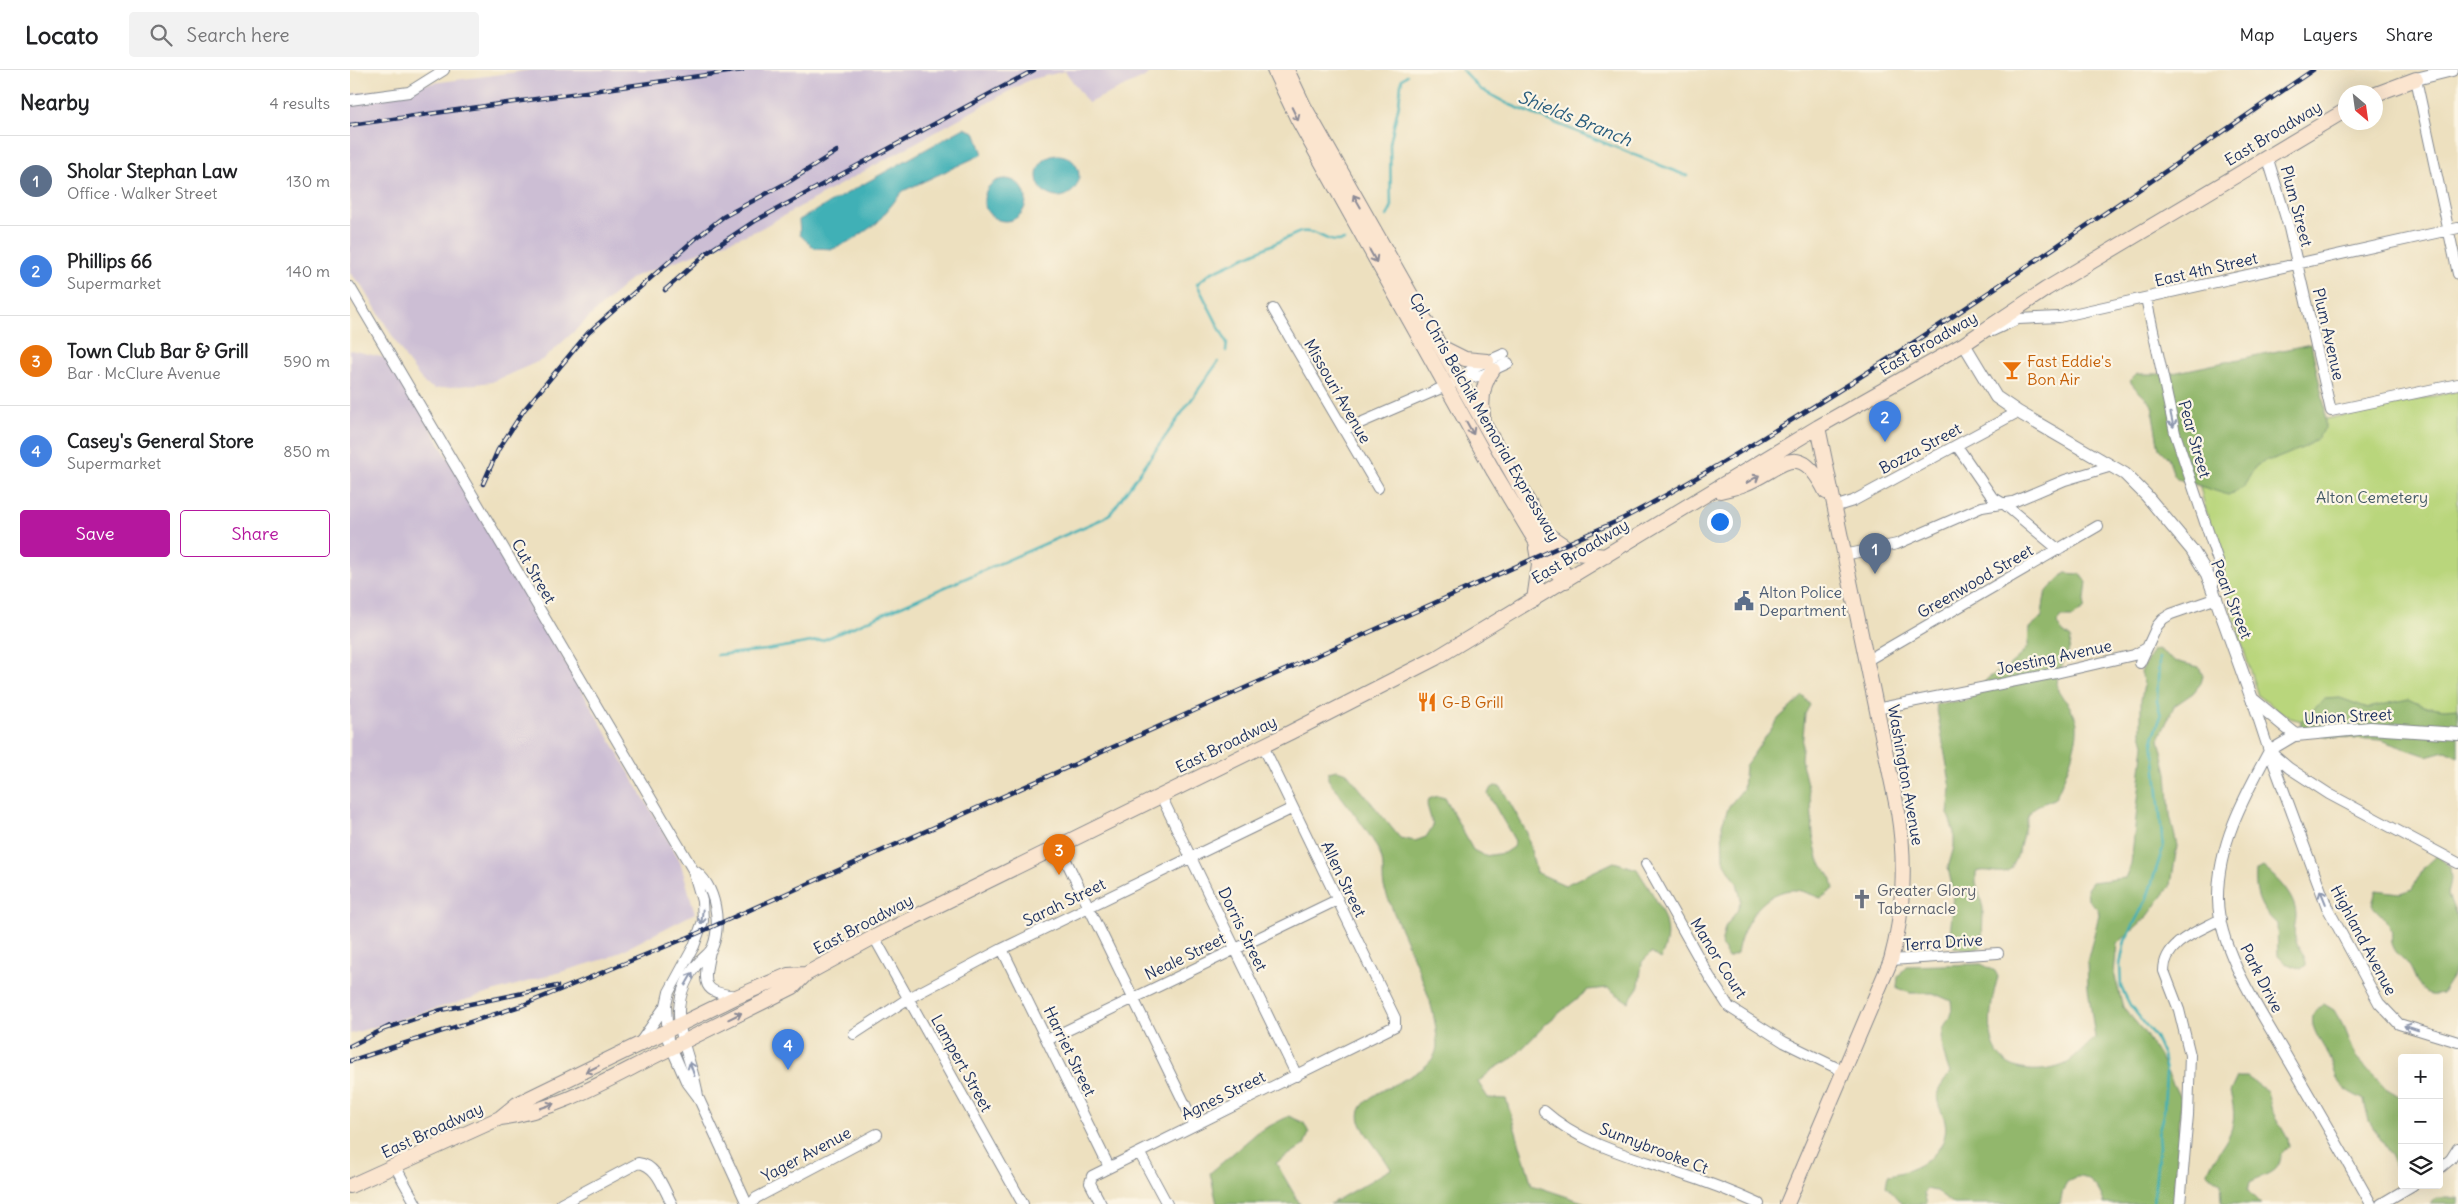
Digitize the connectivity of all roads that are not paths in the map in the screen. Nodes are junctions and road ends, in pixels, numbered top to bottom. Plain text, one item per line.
1 (444, 70) edge
2 (1274, 70) edge
3 (1287, 70) edge
4 (2452, 70) edge
5 (2416, 73) edge
6 (2383, 90) edge
7 (350, 100) edge
8 (2338, 115) edge
9 (2267, 156) junction
10 (2453, 229) edge
11 (2296, 264) junction
12 (2458, 274) edge
13 (350, 286) edge
14 (2146, 298) junction
15 (1272, 309) dead end
16 (1964, 344) junction
17 (1440, 346) junction
18 (1506, 358) dead end
19 (1490, 366) junction
20 (1460, 380) junction
21 (2458, 384) edge
22 (1446, 386) junction
23 (2018, 412) junction
24 (1484, 422) junction
25 (1818, 427) junction
26 (1344, 430) junction
27 (1957, 446) junction
28 (2112, 466) junction
29 (1378, 488) dead end
30 (1707, 494) junction
31 (2004, 504) junction
32 (1834, 508) junction
33 (2098, 526) dead end
34 (1540, 535) junction
35 (2059, 550) junction
36 (1844, 555) junction
37 (1606, 556) junction
38 (1566, 581) junction
39 (2212, 585) junction
40 (2217, 598) junction
41 (1534, 600) junction
42 (2146, 648) junction
43 (1866, 661) junction
44 (2140, 663) dead end
45 (2252, 699) junction
46 (1876, 709) junction
47 (2458, 734) edge
48 (2296, 735) junction
49 (1262, 746) junction
50 (2269, 751) junction
51 (1160, 796) junction
52 (1293, 808) junction
53 (1059, 846) junction
54 (1191, 857) junction
55 (2458, 863) edge
56 (1646, 864) dead end
57 (693, 870) junction
58 (1337, 900) junction
59 (1088, 907) junction
60 (2221, 919) junction
61 (874, 937) junction
62 (1235, 948) junction
63 (1002, 949) junction
64 (711, 950) junction
65 (1998, 953) dead end
66 (1891, 960) junction
67 (806, 974) junction
68 (739, 996) junction
69 (909, 998) junction
70 (1133, 998) junction
71 (666, 1005) junction
72 (1395, 1026) joint
73 (682, 1034) junction
74 (854, 1034) dead end
75 (669, 1040) junction
76 (1047, 1040) junction
77 (2458, 1042) edge
78 (636, 1048) junction
79 (1843, 1071) junction
80 (1297, 1076) junction
81 (698, 1097) junction
82 (1544, 1111) dead end
83 (500, 1118) junction
84 (1195, 1125) junction
85 (877, 1134) dead end
86 (2458, 1148) edge
87 (1140, 1154) junction
88 (395, 1166) junction
89 (2443, 1166) edge
90 (1109, 1167) junction
91 (350, 1186) edge
92 (2406, 1189) edge
93 (416, 1204) edge
94 (561, 1204) edge
95 (672, 1204) edge
96 (749, 1204) edge
97 (1024, 1204) edge
98 (1101, 1204) edge
99 (1166, 1204) edge
100 (1759, 1204) edge
101 (1788, 1204) edge
102 (2180, 1204) edge
103 (2371, 1204) edge
104 (2381, 1204) edge

1 - 7 street
2 -> 22 main road, Cpl. Chris Belchik Memorial Expressway
17 -> 3 main road, Cpl. Chris Belchik Memorial Expressway
4 - 5 street
5 - 6 main road
5 - 10 street
8 - 9 main road, East Broadway
9 - 11 street, Plum Street
9 - 16 main road, East Broadway
10 - 11 street, East 4th Street
10 - 12 street
11 - 14 street, East 4th Street
11 - 21 street, Plum Avenue
13 - 57 street, Cut Street
14 - 16 street, East 4th Street
14 -> 39 street, Pear Street
15 - 26 street, Missouri Avenue
16 - 23 street, Pearl Street
16 - 25 main road, East Broadway
17 - 19 main road
17 - 20 main road, Cpl. Chris Belchik Memorial Expressway
18 - 19 street
19 - 20 street
19 - 24 main road
20 - 22 street
20 - 24 main road, Cpl. Chris Belchik Memorial Expressway
22 - 26 street
22 -> 34 main road, Cpl. Chris Belchik Memorial Expressway
23 - 27 street, Bozza Street
23 - 28 street, Pearl Street
24 - 34 main road, Cpl. Chris Belchik Memorial Expressway
25 - 30 main road, East Broadway
25 - 32 main road, Washington Avenue
26 - 29 street, Missouri Avenue
27 - 31 street
27 - 32 street, Bozza Street
28 - 31 street
28 - 39 street, Pearl Street
30 -> 32 main road
30 - 37 main road, East Broadway
31 - 35 street
31 - 36 street
32 - 36 main road, Washington Avenue
33 - 35 street, Greenwood Street
34 - 37 main road
34 - 38 main road, Cpl. Chris Belchik Memorial Expressway
34 - 41 main road
35 - 43 street, Greenwood Street
36 - 43 main road, Washington Avenue
37 - 38 main road, East Broadway
38 - 41 main road, East Broadway
39 - 40 street, Pearl Street
40 - 42 street
40 - 45 street, Pearl Street
41 - 49 main road, East Broadway
42 - 44 street
42 - 46 street, Joesting Avenue
43 - 46 main road, Washington Avenue
45 - 48 street, Union Street
45 - 50 street, Pearl Street
46 - 66 main road, Washington Avenue
47 - 48 street, Union Street
48 - 50 street
49 - 51 main road, East Broadway
49 - 52 street, Allen Street
50 - 55 street
50 - 60 street, Park Drive
77 -> 50 street, Highland Avenue
51 - 53 main road, East Broadway
51 - 54 street, Dorris Street
52 - 54 street, Sarah Street
52 - 58 street, Allen Street
53 - 59 street
53 - 61 main road, East Broadway
54 - 59 street, Sarah Street
54 - 62 street, Dorris Street
56 - 79 street, Manor Court
57 - 64 street, Cut Street
57 -> 71 street, Cut Street
58 - 62 street, Neale Street
58 - 72 street, Allen Street
59 - 63 street, Sarah Street
59 - 70 street
60 - 102 street
60 - 103 street, Park Drive
61 - 67 main road, East Broadway
61 - 69 street, Lampert Street
62 - 70 street, Neale Street
62 - 80 street, Dorris Street
63 - 69 street, Sarah Street
63 - 76 street, Harriet Street
64 - 68 street, Cut Street
73 -> 64 street, Cut Street
65 - 66 street, Terra Drive
66 - 79 main road, Washington Avenue
67 - 68 main road, East Broadway
73 -> 67 main road, East Broadway
68 - 73 main road, East Broadway
69 - 74 street, Sarah Street
69 - 97 street, Lampert Street
70 - 76 street, Neale Street
70 - 84 street
71 - 75 street, Cut Street
71 - 78 street
72 - 80 street, Agnes Street
73 - 75 main road, East Broadway
81 -> 73 street, Cut Street
75 - 78 main road, East Broadway
75 - 81 street
83 -> 75 main road, East Broadway
76 - 90 street, Harriet Street
78 -> 83 main road, East Broadway
79 - 101 main road, Washington Avenue
80 - 84 street, Agnes Street
81 - 96 street
82 - 100 street, Sunnybrooke Ct
83 - 88 main road, East Broadway
84 - 87 street, Agnes Street
85 - 96 street, Yager Avenue
86 - 89 street
87 - 90 street, Agnes Street
87 - 99 street
88 - 91 main road, East Broadway
88 - 93 street
90 - 98 street, Agnes Street
92 - 104 street
94 - 95 street

